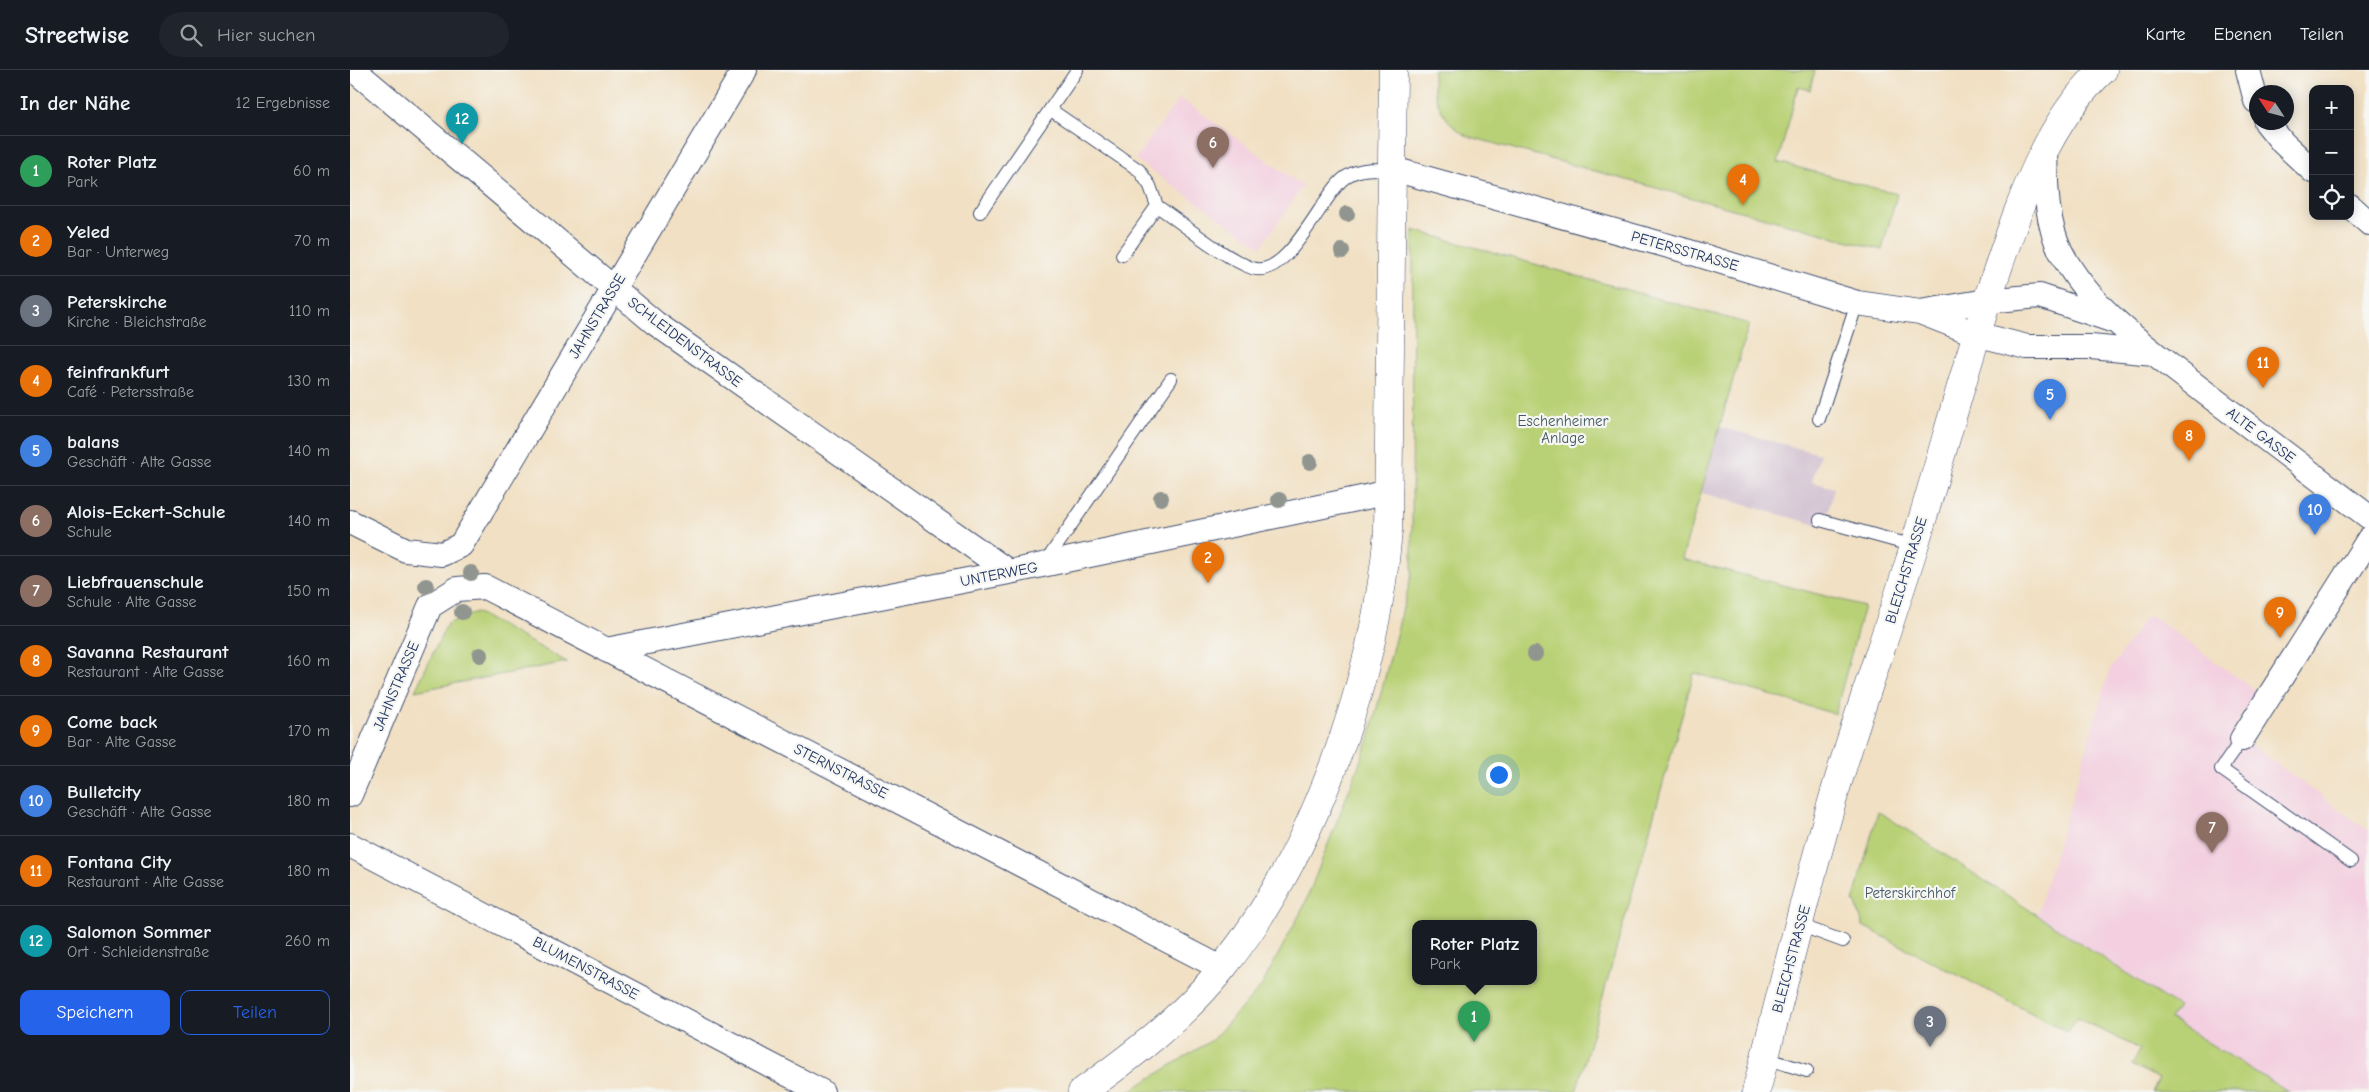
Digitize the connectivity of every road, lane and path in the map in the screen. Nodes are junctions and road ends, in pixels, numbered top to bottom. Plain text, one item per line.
1 (354, 70) edge
2 (744, 70) edge
3 (1077, 70) edge
4 (1393, 70) edge
5 (2103, 70) edge
6 (2248, 70) edge
7 (2252, 85) edge
8 (1051, 110) junction
9 (2272, 130) edge
10 (2045, 148) junction
11 (2309, 167) edge
12 (1392, 169) junction
13 (1157, 206) junction
14 (2354, 210) edge
15 (980, 212) dead end
16 (2369, 223) edge
17 (1122, 255) dead end
18 (614, 288) junction
19 (1987, 301) junction
20 (1856, 303) junction
21 (1920, 312) junction
22 (2118, 322) junction
23 (1976, 334) junction
24 (2154, 353) junction
25 (1171, 379) dead end
26 (1819, 418) dead end
27 (1390, 492) junction
28 (2369, 517) edge
29 (1820, 520) dead end
30 (350, 522) edge
31 (2369, 539) edge
32 (1914, 546) junction
33 (1044, 565) junction
34 (1009, 572) junction
35 (457, 589) joint
36 (606, 650) junction
37 (2242, 739) joint
38 (350, 795) edge
39 (350, 845) edge
40 (2351, 861) dead end
41 (1799, 926) junction
42 (1843, 941) dead end
43 (1222, 969) junction
44 (1765, 1058) junction
45 (1807, 1071) dead end
46 (822, 1092) edge
47 (1082, 1092) edge
48 (1756, 1092) edge

1 - 18 street, SCHLEIDENSTRASSE
2 - 18 street, JAHNSTRASSE
3 - 8 lane
4 - 12 main road
5 - 10 main road, BLEICHSTRASSE
6 - 7 street
8 - 13 lane
8 - 15 lane
9 - 11 street
10 - 19 main road, BLEICHSTRASSE
10 - 22 street, ALTE GASSE
12 - 13 lane
12 - 20 street, PETERSSTRASSE
12 - 27 main road
13 - 17 lane
14 - 16 street
18 - 30 street, JAHNSTRASSE
18 - 34 street, SCHLEIDENSTRASSE
19 - 21 street, ALTE GASSE
19 - 22 street, ALTE GASSE
19 - 23 main road, BLEICHSTRASSE
20 - 21 street, PETERSSTRASSE
20 - 26 lane
21 - 23 street, PETERSSTRASSE
22 - 24 street, ALTE GASSE
23 - 24 street
23 - 32 main road, BLEICHSTRASSE
24 - 28 street, ALTE GASSE
25 - 33 lane
27 - 33 street, UNTERWEG
27 - 43 main road
29 - 32 lane
31 - 37 street
32 - 41 main road, BLEICHSTRASSE
33 - 34 street, UNTERWEG
34 - 36 street, UNTERWEG
35 - 36 street, STERNSTRASSE
35 - 38 street, JAHNSTRASSE
36 - 43 street, STERNSTRASSE
37 - 40 lane
39 - 46 street, BLUMENSTRASSE
41 - 42 lane
41 - 44 main road, BLEICHSTRASSE
43 - 47 main road
44 - 45 lane
44 - 48 main road, BLEICHSTRASSE

